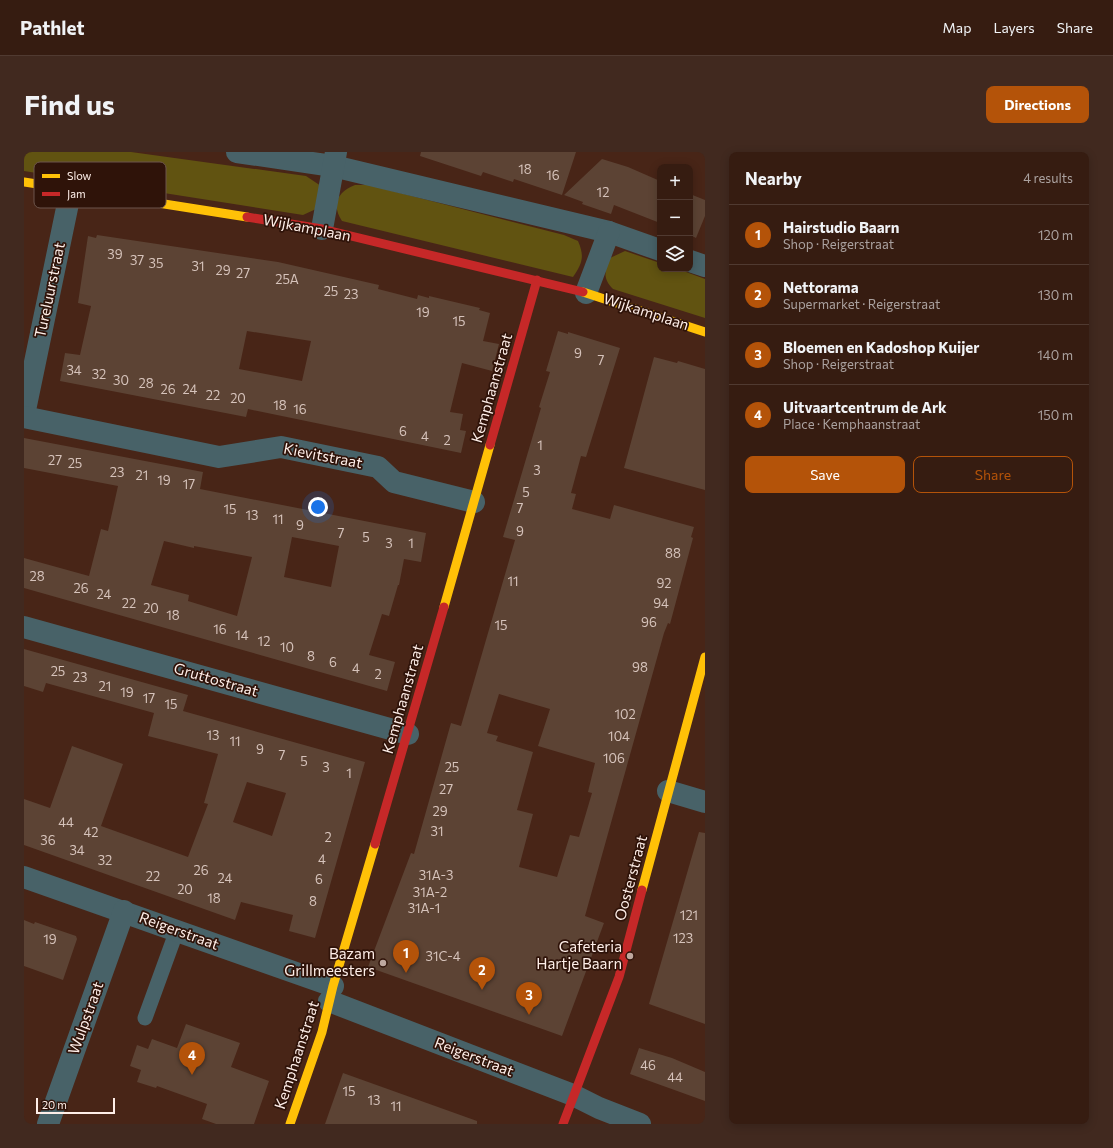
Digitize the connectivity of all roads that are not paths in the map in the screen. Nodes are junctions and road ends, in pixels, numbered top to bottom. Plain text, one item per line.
1 (237, 152) edge
2 (335, 159) edge
3 (24, 182) edge
4 (34, 183) edge
5 (166, 204) edge
6 (67, 208) edge
7 (322, 229) junction
8 (609, 232) junction
9 (657, 249) edge
10 (693, 262) edge
11 (705, 266) edge
12 (538, 280) junction
13 (586, 293) junction
14 (705, 332) edge
15 (24, 416) edge
16 (474, 502) junction
17 (24, 627) edge
18 (705, 657) edge
19 (408, 734) junction
20 (668, 791) junction
21 (705, 802) edge
22 (24, 877) edge
23 (124, 912) junction
24 (177, 930) junction
25 (331, 994) junction
26 (145, 1018) dead end
27 (573, 1096) junction
28 (48, 1124) edge
29 (290, 1124) edge
30 (563, 1124) edge
31 (640, 1124) edge

1 - 2 street
2 - 7 street
2 - 8 street
3 - 4 street, Wijkamplaan
5 - 7 street, Wijkamplaan
6 - 15 street, Tureluurstraat
7 - 12 street, Wijkamplaan
8 - 9 street
8 - 13 street, Wijkamplaan
10 - 11 street
12 - 13 street, Wijkamplaan
12 - 16 street, Kemphaanstraat
13 - 14 street, Wijkamplaan
15 - 16 street, Kievitstraat
16 - 19 street, Kemphaanstraat
17 - 19 street, Gruttostraat
18 - 20 street, Oosterstraat
19 - 25 street, Kemphaanstraat
20 - 21 street
20 - 27 street, Oosterstraat
22 - 23 street, Reigerstraat
23 - 24 street, Reigerstraat
23 - 28 street, Wulpstraat
24 - 25 street, Reigerstraat
24 - 26 lane
25 - 27 street, Reigerstraat
25 - 29 street, Kemphaanstraat
27 - 30 street, Oosterstraat
27 - 31 street, Reigerstraat

